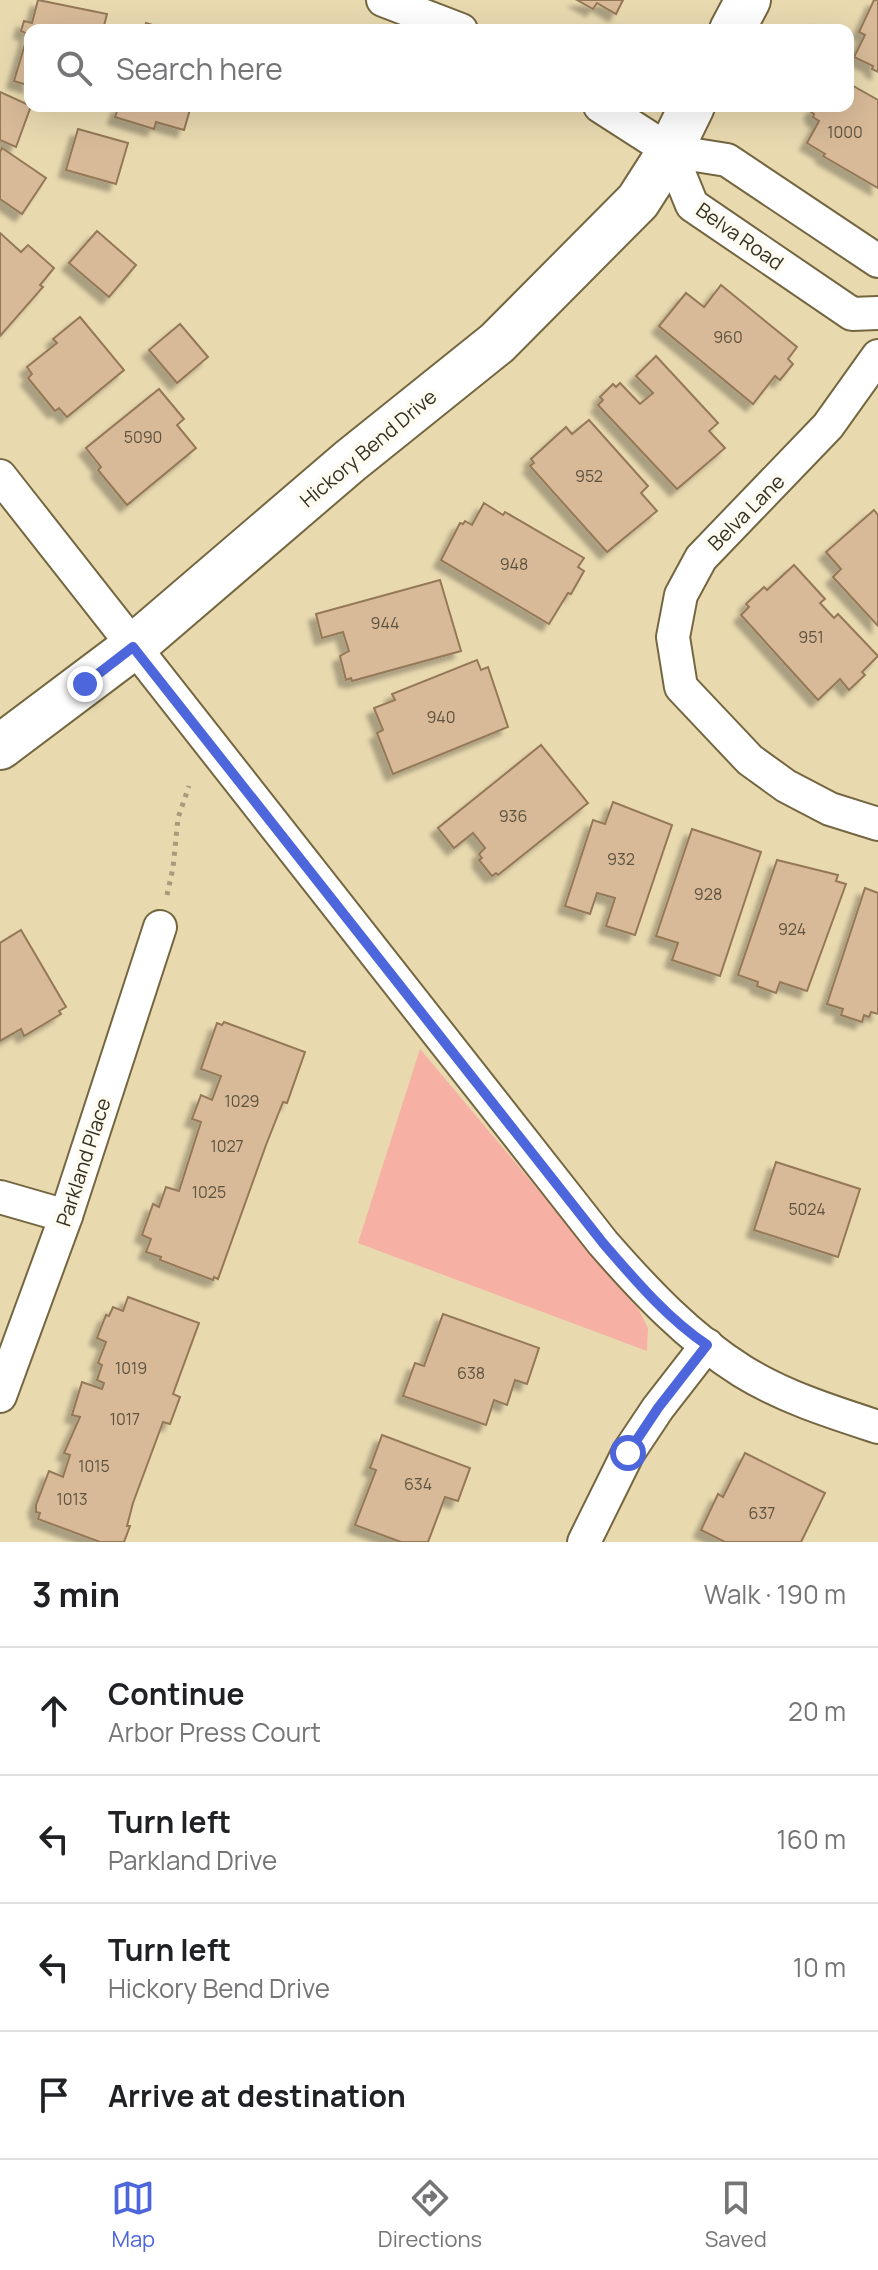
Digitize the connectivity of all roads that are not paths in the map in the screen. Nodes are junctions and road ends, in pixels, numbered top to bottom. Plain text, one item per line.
1 (383, 0) edge
2 (748, 0) edge
3 (445, 24) edge
4 (735, 24) edge
5 (609, 112) edge
6 (689, 112) edge
7 (670, 151) junction
8 (878, 261) edge
9 (878, 313) edge
10 (878, 356) edge
11 (0, 476) edge
12 (133, 647) junction
13 (0, 747) edge
14 (878, 824) edge
15 (160, 927) road end
16 (0, 1197) edge
17 (66, 1216) junction
18 (707, 1345) junction
19 (0, 1396) edge
20 (878, 1427) edge
21 (584, 1542) edge

1 - 3 street
2 - 4 street
5 - 7 street
6 - 7 street, Hickory Bend Drive
7 - 8 street
7 - 9 street, Belva Road
7 - 12 street, Hickory Bend Drive
10 - 14 street, Belva Lane
11 - 12 street
12 - 13 street, Hickory Bend Drive
12 - 18 street
15 - 17 street, Parkland Place
16 - 17 street
17 - 19 street, Parkland Place
18 - 20 street
18 - 21 street

